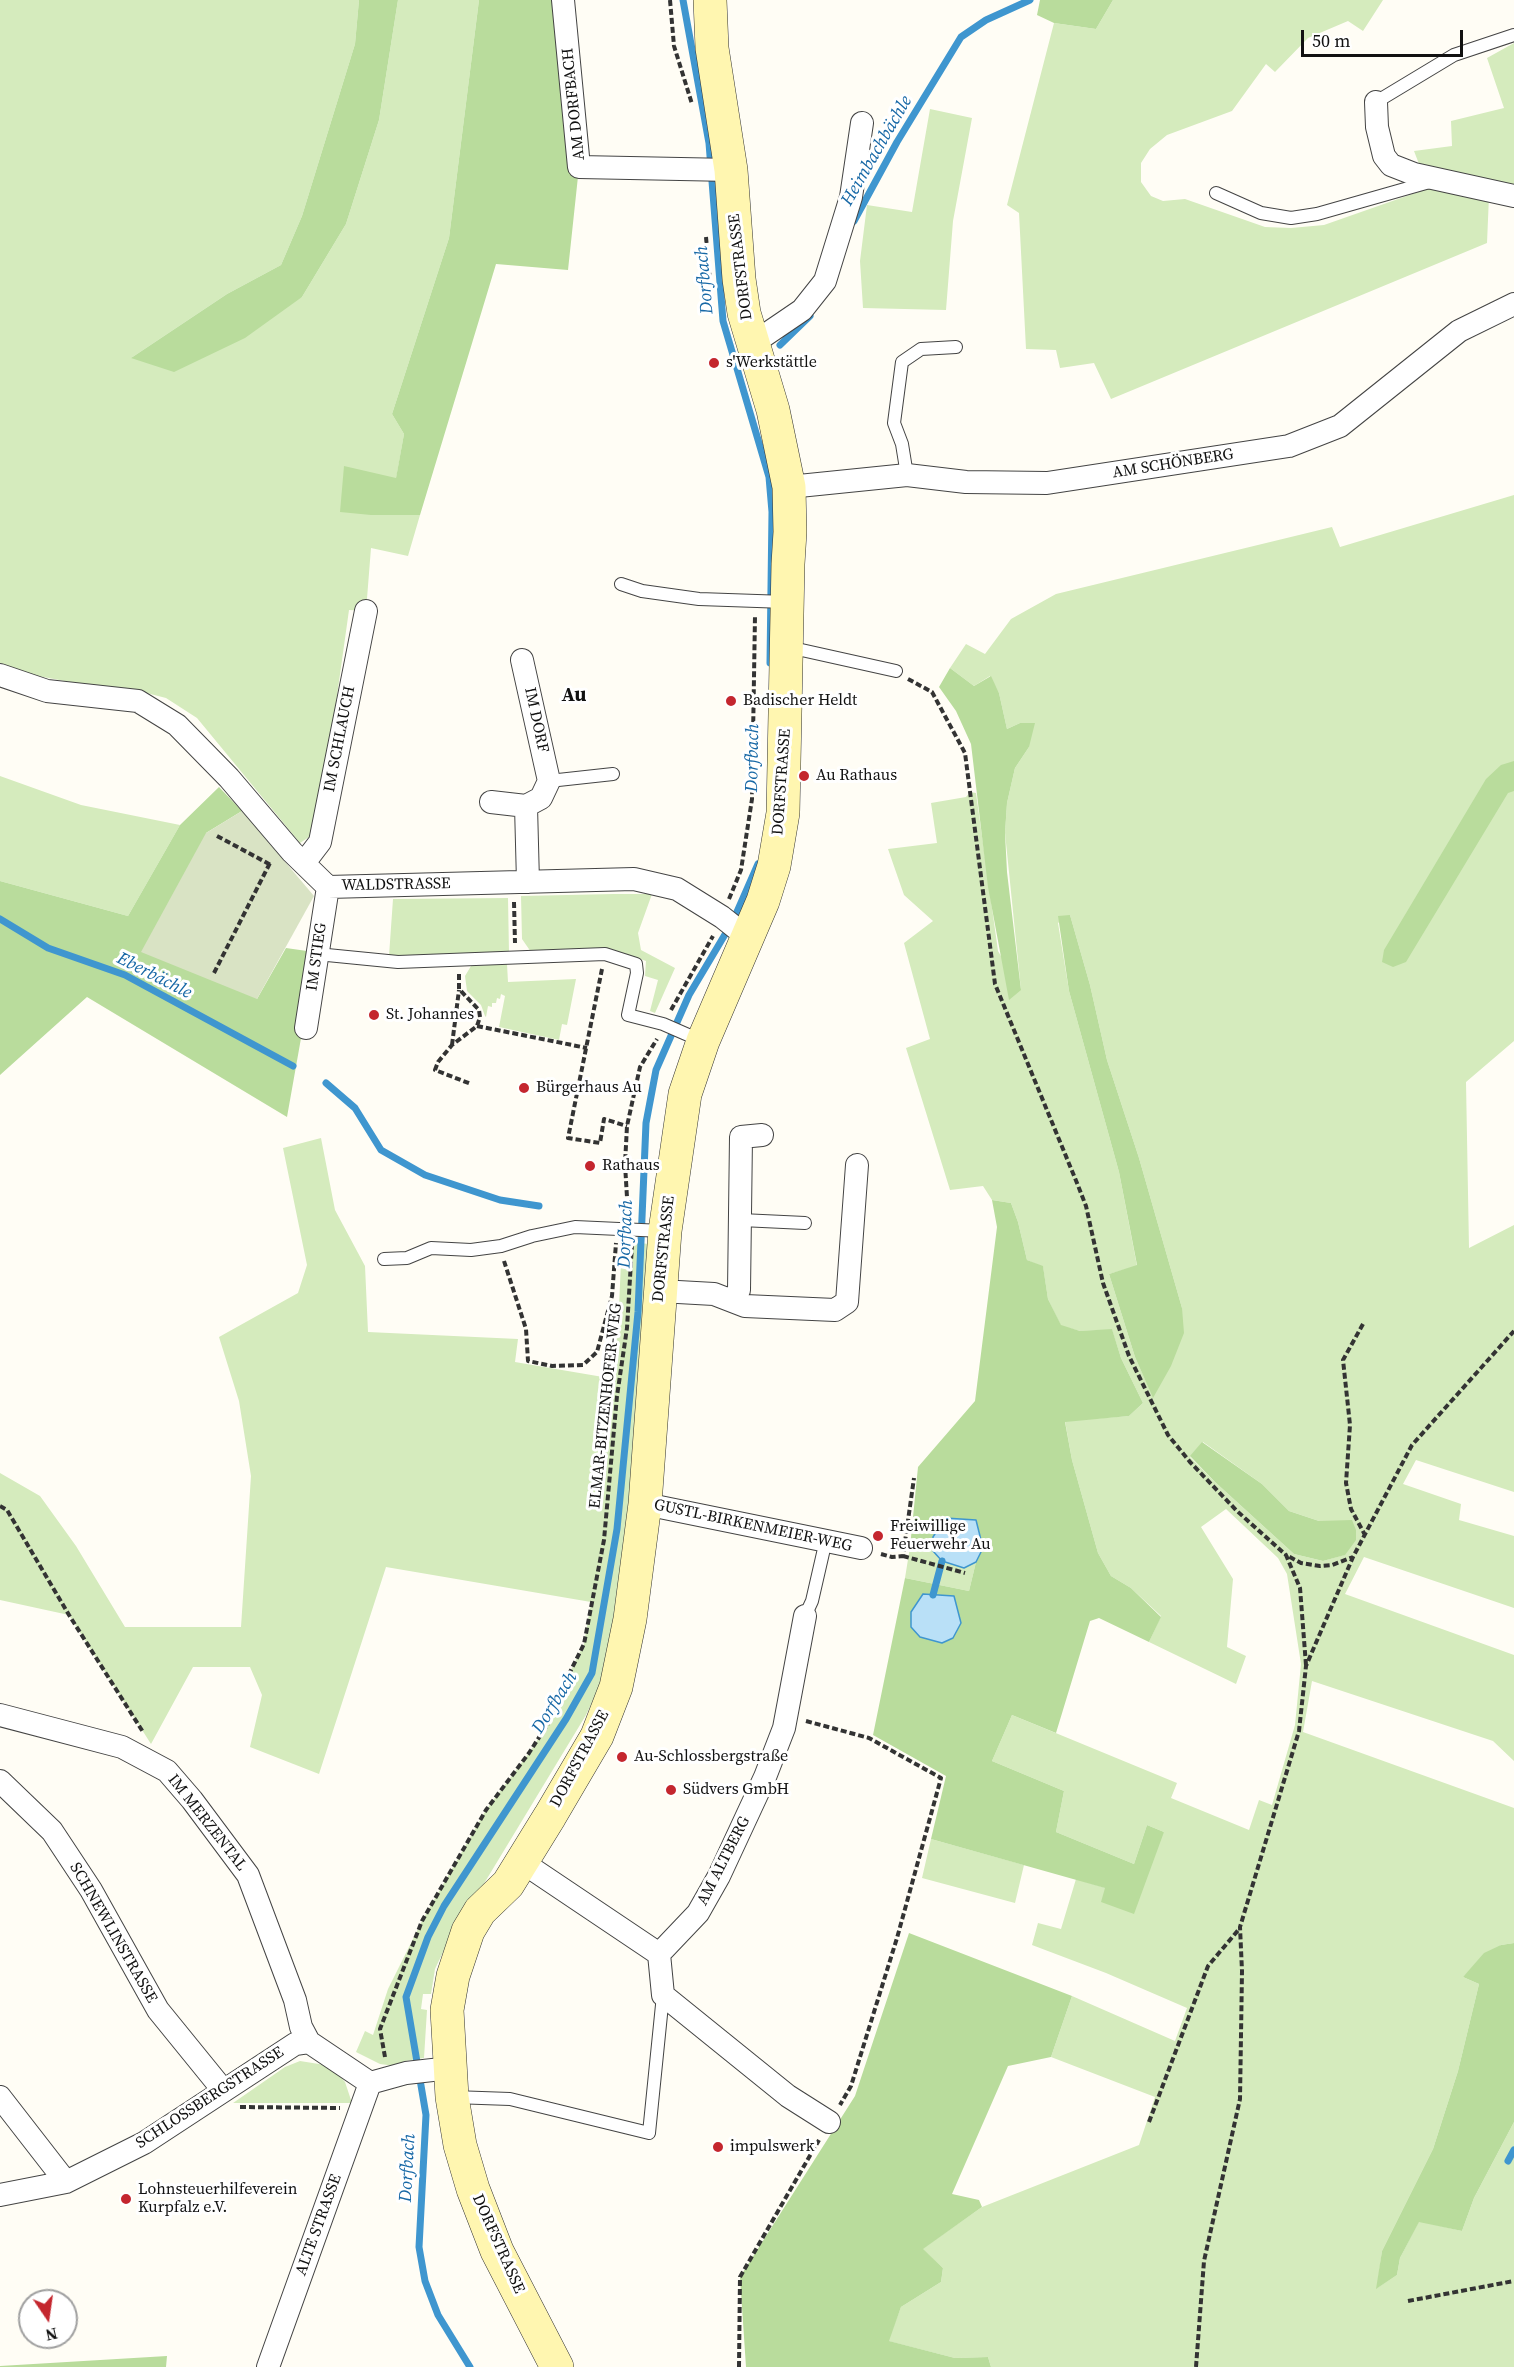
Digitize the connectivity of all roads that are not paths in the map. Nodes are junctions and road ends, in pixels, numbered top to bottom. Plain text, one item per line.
1 (563, 0) edge
2 (710, 0) edge
3 (1514, 35) edge
4 (1376, 102) joint
5 (862, 123) dead end
6 (717, 170) junction
7 (1441, 179) junction
8 (1216, 193) dead end
9 (1514, 196) edge
10 (1514, 304) edge
11 (752, 344) junction
12 (956, 347) dead end
13 (907, 475) junction
14 (789, 487) junction
15 (621, 584) dead end
16 (772, 601) junction
17 (366, 611) dead end
18 (787, 647) junction
19 (522, 660) dead end
20 (896, 671) road end
21 (0, 675) edge
22 (613, 774) dead end
23 (549, 781) junction
24 (491, 802) dead end
25 (526, 806) junction
26 (304, 863) junction
27 (521, 882) junction
28 (328, 887) junction
29 (744, 934) junction
30 (317, 954) junction
31 (306, 1028) dead end
32 (693, 1038) junction
33 (762, 1134) dead end
34 (857, 1165) dead end
35 (741, 1220) junction
36 (805, 1223) dead end
37 (638, 1229) junction
38 (384, 1259) dead end
39 (660, 1291) junction
40 (732, 1301) junction
41 (645, 1504) junction
42 (826, 1539) junction
43 (861, 1548) road end
44 (805, 1616) joint
45 (0, 1715) edge
46 (0, 1781) edge
47 (515, 1873) junction
48 (659, 1954) junction
49 (663, 1995) junction
50 (309, 2042) junction
51 (447, 2069) junction
52 (389, 2078) junction
53 (215, 2095) junction
54 (0, 2097) edge
55 (829, 2122) road end
56 (66, 2182) junction
57 (0, 2195) edge
58 (268, 2367) edge
59 (556, 2367) edge

1 - 6 street, AM DORFBACH
2 - 6 main road, DORFSTRASSE
3 - 4 lane
4 - 7 street
5 - 11 street
6 - 11 main road, DORFSTRASSE
7 - 8 lane
7 - 9 street
10 - 13 street, AM SCHÖNBERG
11 - 14 main road, DORFSTRASSE
12 - 13 lane
13 - 14 street, AM SCHÖNBERG
14 - 16 main road, DORFSTRASSE
15 - 16 lane
16 - 18 main road, DORFSTRASSE
17 - 26 street, IM SCHLAUCH
18 - 20 lane
18 - 29 main road, DORFSTRASSE
19 - 23 street, IM DORF
21 - 26 street, WALDSTRASSE
22 - 23 lane
23 - 25 street
24 - 25 street
25 - 27 street
26 - 28 street, WALDSTRASSE
27 - 28 street, WALDSTRASSE
27 - 29 street, WALDSTRASSE
28 - 30 street, IM STIEG
29 - 32 main road, DORFSTRASSE
30 - 31 street, IM STIEG
30 - 32 lane
32 - 37 main road, DORFSTRASSE
33 - 35 street
34 - 40 street
35 - 36 lane
35 - 40 street
37 - 38 lane
37 - 39 main road, DORFSTRASSE
39 - 40 street
39 - 41 main road, DORFSTRASSE
41 - 42 street, GUSTL-BIRKENMEIER-WEG
41 - 47 main road, DORFSTRASSE
42 - 43 street, GUSTL-BIRKENMEIER-WEG
42 - 44 lane
44 - 48 street, AM ALTBERG
45 - 50 street, IM MERZENTAL
46 - 53 street, SCHNEWLINSTRASSE
47 - 48 street
47 - 51 main road, DORFSTRASSE
48 - 49 street
49 - 51 lane
49 - 55 street
50 - 52 street
50 - 53 street, SCHLOSSBERGSTRASSE
51 - 52 street
51 - 59 main road, DORFSTRASSE
52 - 58 street, ALTE STRASSE
53 - 56 street, SCHLOSSBERGSTRASSE
54 - 56 street
56 - 57 street, SCHLOSSBERGSTRASSE

